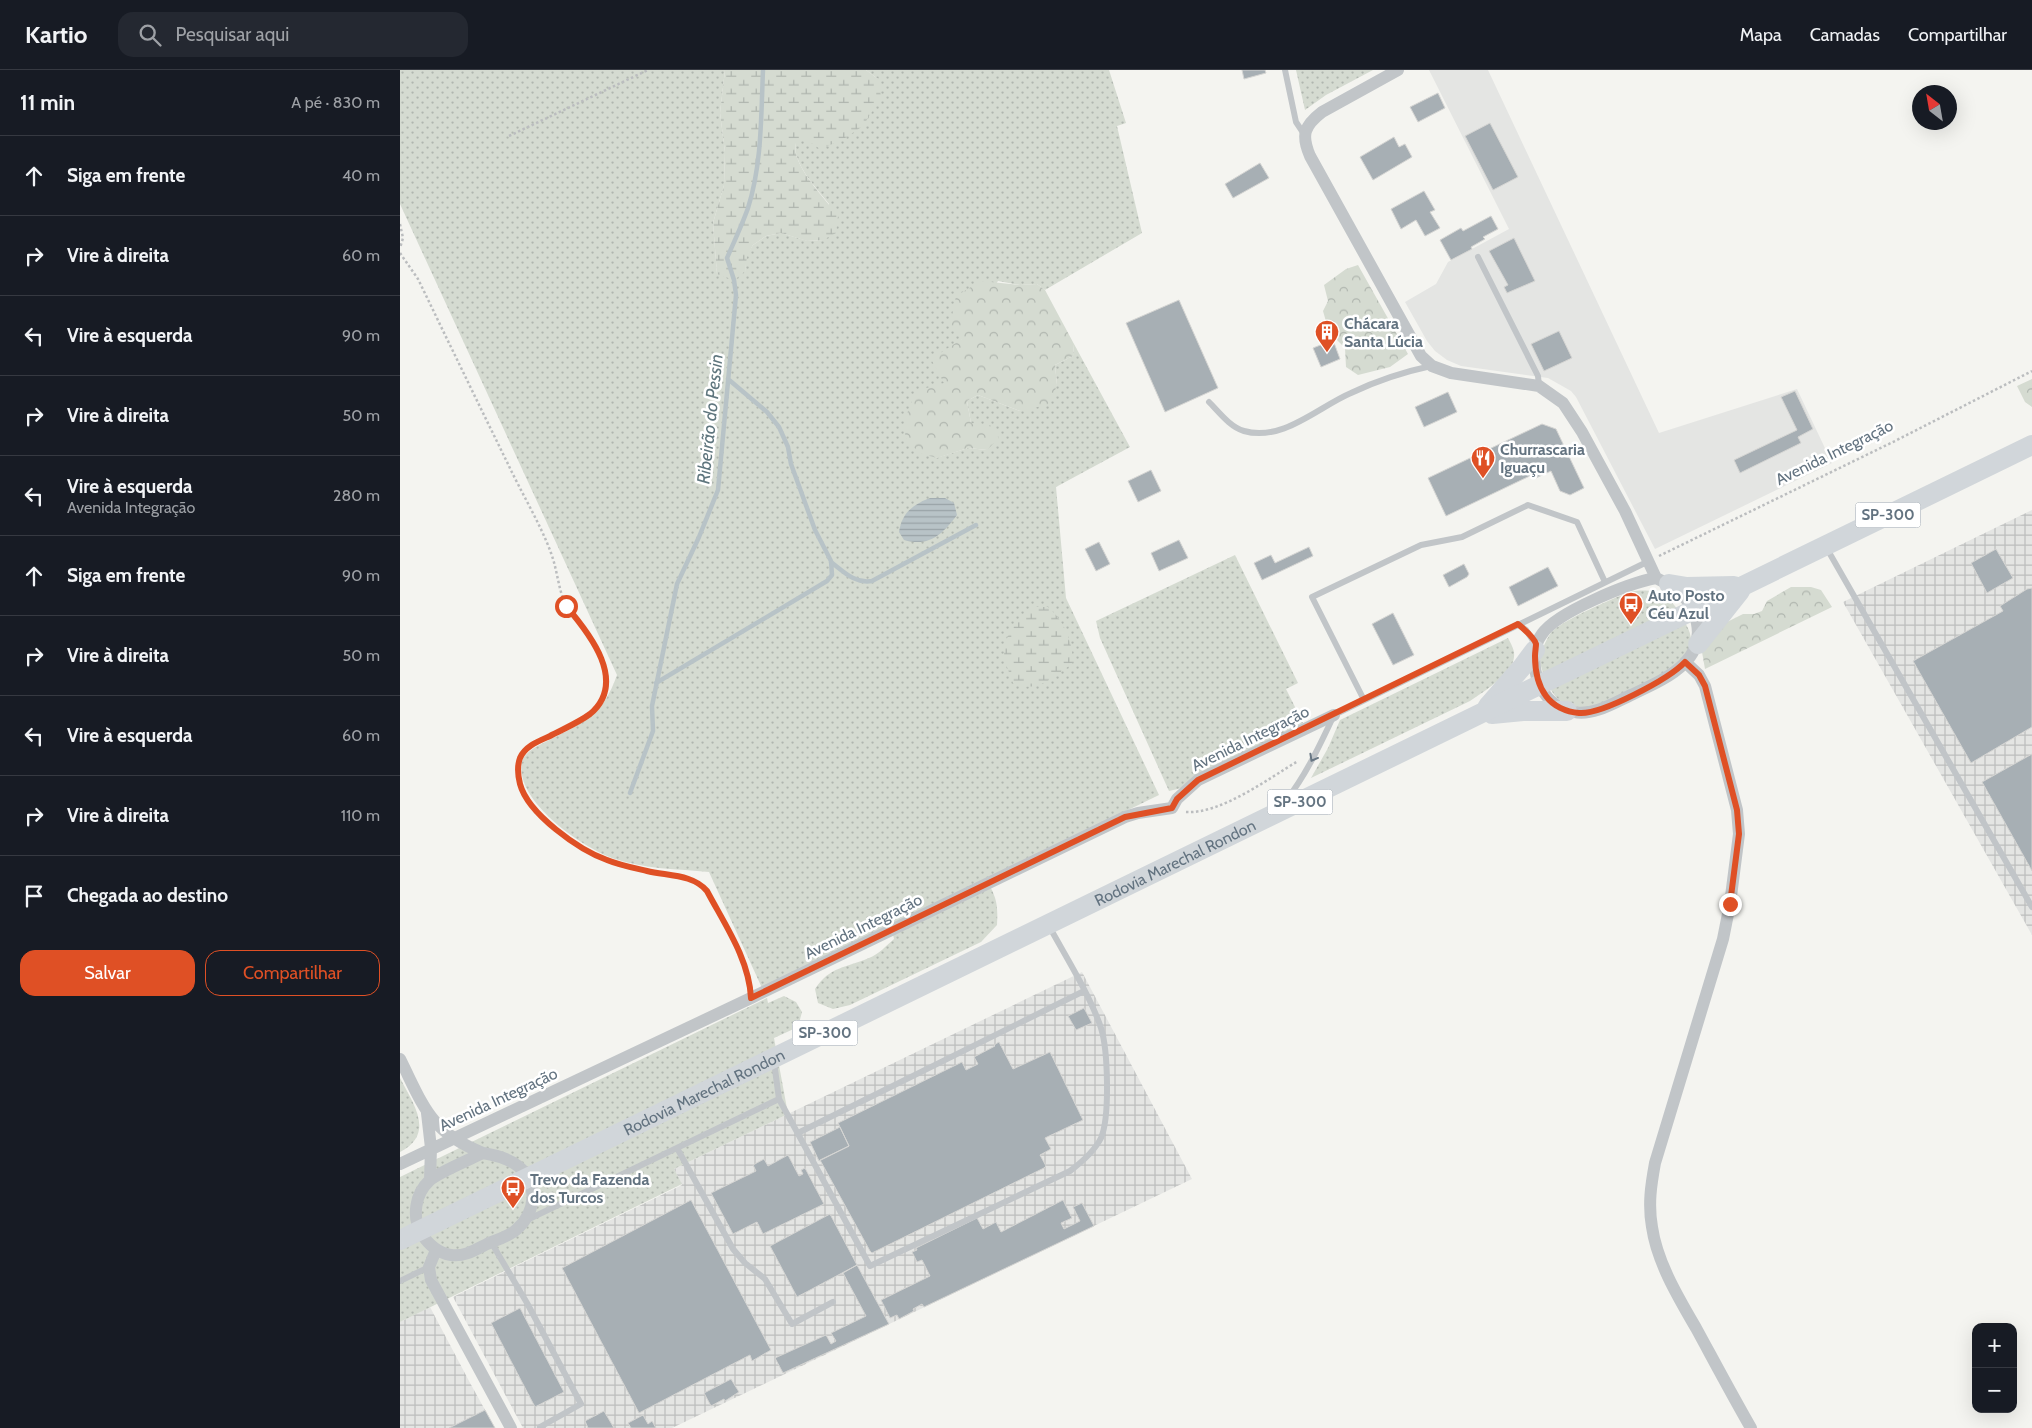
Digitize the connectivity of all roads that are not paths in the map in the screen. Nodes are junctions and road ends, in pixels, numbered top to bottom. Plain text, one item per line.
1 (1285, 70) edge
2 (1398, 70) edge
3 (1304, 134) junction
4 (1478, 257) dead end
5 (1432, 366) junction
6 (1539, 386) junction
7 (1209, 402) dead end
8 (2032, 445) edge
9 (1826, 546) junction
10 (1650, 561) junction
11 (1663, 581) junction
12 (1605, 582) junction
13 (1744, 586) junction
14 (1693, 610) junction
15 (1518, 624) junction
16 (1698, 644) junction
17 (1535, 648) junction
18 (1685, 662) junction
19 (1540, 686) junction
20 (1364, 700) junction
21 (1567, 711) junction
22 (1334, 715) junction
23 (1478, 716) junction
24 (1271, 816) junction
25 (2032, 907) edge
26 (1048, 925) junction
27 (1084, 991) junction
28 (774, 1058) junction
29 (400, 1060) edge
30 (779, 1099) junction
31 (426, 1113) junction
32 (798, 1133) junction
33 (453, 1138) junction
34 (431, 1148) junction
35 (677, 1148) junction
36 (483, 1153) junction
37 (400, 1164) edge
38 (528, 1178) junction
39 (430, 1180) junction
40 (523, 1222) junction
41 (420, 1231) junction
42 (400, 1240) edge
43 (491, 1242) junction
44 (436, 1250) junction
45 (429, 1267) junction
46 (400, 1281) edge
47 (833, 1302) dead end
48 (540, 1426) dead end
49 (510, 1428) edge
50 (1751, 1428) edge

1 - 3 lane
2 - 3 street
3 - 5 street
4 - 6 lane
5 - 6 street
5 - 7 lane
6 - 10 street
8 - 9 main road, Rodovia Marechal Rondon / SP-300
9 - 13 main road, Rodovia Marechal Rondon / SP-300
9 - 25 lane
10 - 11 street
10 - 12 lane
11 - 13 main road
11 - 14 street
11 - 17 street
12 - 15 lane
12 - 20 lane
13 - 14 main road, Rodovia Marechal Rondon / SP-300
13 - 16 main road
14 - 16 street
14 - 19 main road, Rodovia Marechal Rondon / SP-300
15 - 17 lane
15 - 20 lane
16 - 18 street
17 - 19 street
17 - 23 main road
18 - 21 street
18 - 50 street
19 - 21 street
19 - 23 main road, Rodovia Marechal Rondon / SP-300
20 - 22 lane
21 - 23 main road
22 -> 24 lane
22 - 33 street, Avenida Integração
23 - 24 main road, Rodovia Marechal Rondon / SP-300
24 - 26 main road, Rodovia Marechal Rondon / SP-300
26 - 27 lane
26 - 28 main road, Rodovia Marechal Rondon / SP-300
27 - 32 lane
27 - 32 lane
28 - 30 lane
28 - 38 main road, Rodovia Marechal Rondon / SP-300
29 - 31 street
30 - 32 lane
30 - 35 lane
31 - 33 street
31 - 34 street
33 - 34 street, Avenida Integração
33 - 36 street
34 - 37 street, Avenida Integração
34 - 39 street
35 - 40 lane
35 - 47 lane
36 - 38 street
36 - 39 street
38 - 40 street
38 - 41 main road, Rodovia Marechal Rondon / SP-300
39 - 41 street
40 - 43 street
41 - 42 main road, Rodovia Marechal Rondon / SP-300
41 - 44 street
43 - 44 street
43 - 48 lane
44 - 45 street
45 - 46 lane
45 - 49 street

